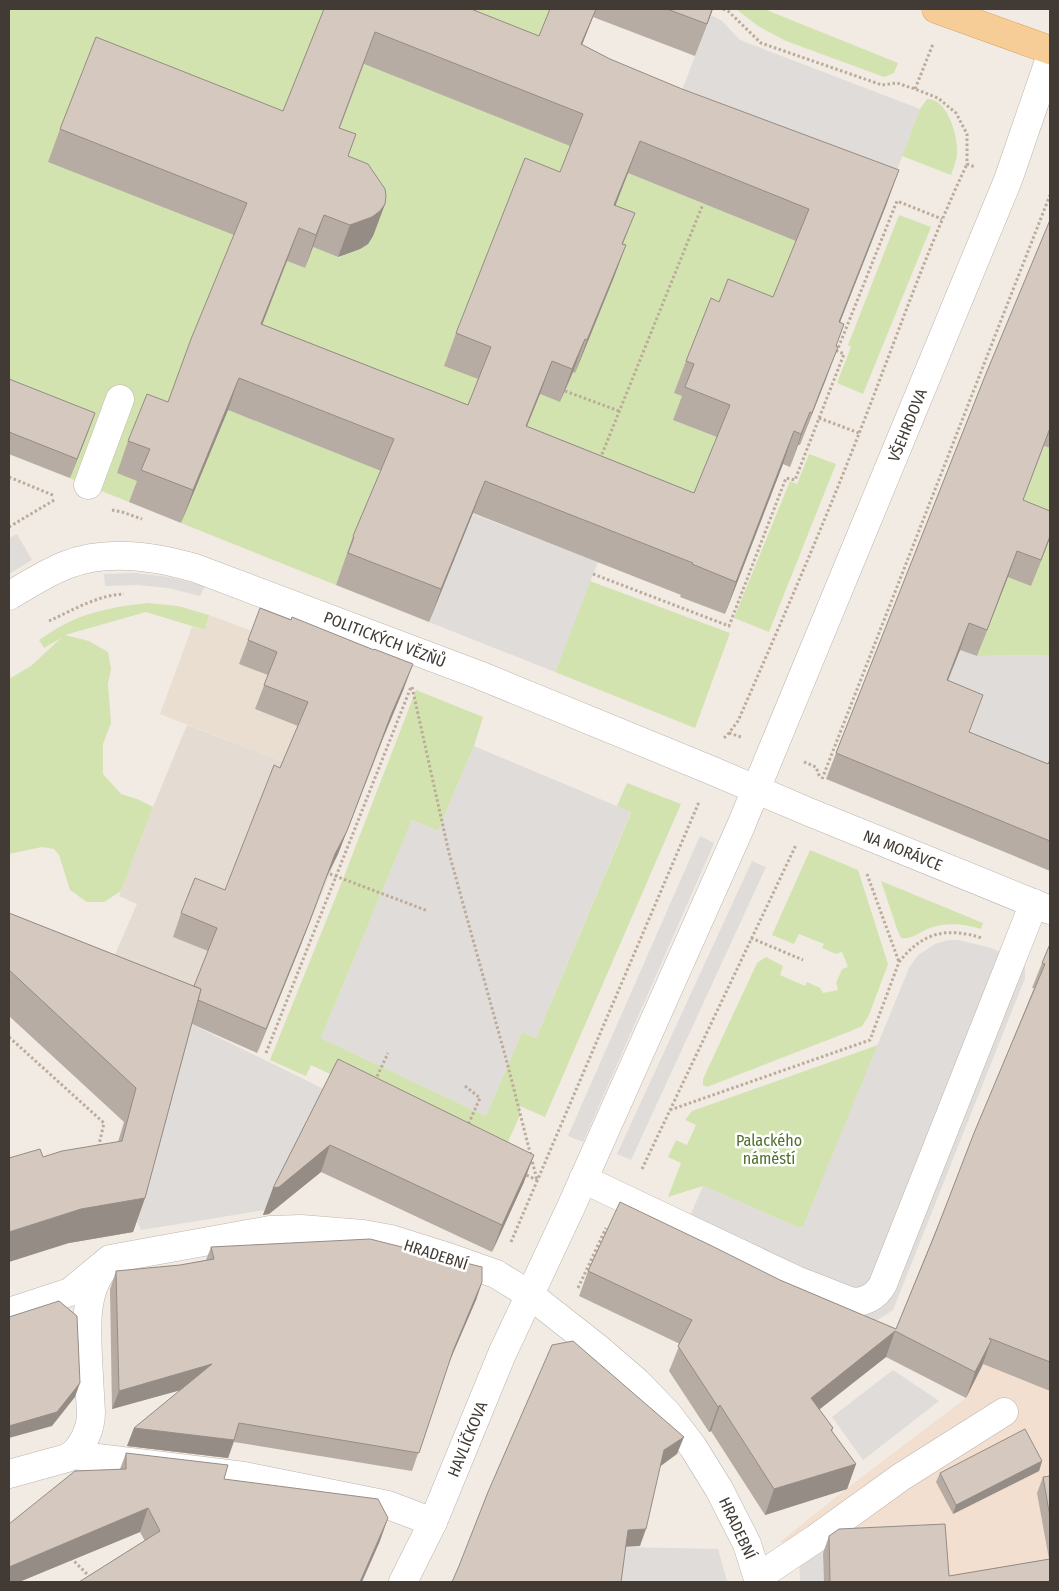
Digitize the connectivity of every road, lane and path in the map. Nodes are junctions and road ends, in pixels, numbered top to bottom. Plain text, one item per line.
1 (723, 9) edge
2 (941, 11) edge
3 (1050, 50) edge
4 (1050, 58) edge
5 (915, 89) junction
6 (967, 164) junction
7 (1008, 180) junction
8 (1050, 196) edge
9 (703, 204) dead end
10 (942, 219) junction
11 (565, 391) edge
12 (120, 399) dead end
13 (619, 411) junction
14 (819, 418) junction
15 (859, 433) junction
16 (598, 462) edge
17 (9, 477) edge
18 (88, 485) dead end
19 (9, 527) edge
20 (593, 574) dead end
21 (128, 594) dead end
22 (9, 596) edge
23 (50, 621) dead end
24 (730, 733) dead end
25 (821, 781) dead end
26 (756, 789) junction
27 (700, 800) dead end
28 (796, 844) dead end
29 (866, 870) dead end
30 (330, 874) edge
31 (336, 876) junction
32 (1042, 906) edge
33 (428, 911) dead end
34 (751, 938) junction
35 (990, 941) dead end
36 (803, 960) dead end
37 (899, 962) junction
38 (9, 1038) edge
39 (266, 1053) edge
40 (388, 1053) dead end
41 (374, 1084) edge
42 (464, 1086) dead end
43 (669, 1110) junction
44 (468, 1126) edge
45 (96, 1157) edge
46 (520, 1173) edge
47 (583, 1179) junction
48 (538, 1181) junction
49 (627, 1200) junction
50 (110, 1259) junction
51 (496, 1274) junction
52 (530, 1295) junction
53 (9, 1312) edge
54 (561, 1319) junction
55 (1004, 1412) dead end
56 (73, 1456) junction
57 (9, 1474) edge
58 (433, 1522) junction
59 (68, 1555) edge
60 (759, 1580) edge
61 (95, 1582) edge
62 (403, 1582) edge

1 - 5 path
2 - 3 main road
2 - 5 path
4 - 7 street, VŠEHRDOVA
5 - 6 path
6 - 7 path
6 - 10 path
7 - 8 path
7 - 26 street, VŠEHRDOVA
8 - 25 path
9 - 13 path
10 - 14 path
10 - 15 path
11 - 13 path
12 - 18 street
13 - 16 path
14 - 15 path
14 - 20 path
15 - 24 path
17 - 19 path
21 - 23 path
22 - 26 street, POLITICKÝCH VĚZŇŮ
26 - 32 street, NA MORÁVCE
26 - 47 street
27 - 48 path
28 - 34 path
29 - 37 path
30 - 31 path
31 - 33 path
31 - 39 path
31 - 48 path
32 - 49 street
34 - 36 path
34 - 43 path
35 - 37 path
37 - 43 path
38 - 45 path
40 - 41 path
42 - 44 path
43 - 49 path
46 - 48 path
47 - 49 street
47 - 52 street
48 - 51 path
49 - 54 path
50 - 51 street, HRADEBNÍ
50 - 53 street, HRADEBNÍ
50 - 56 street
51 - 52 street, HRADEBNÍ
52 - 54 street, HRADEBNÍ
52 - 58 street, HAVLÍČKOVA
54 - 60 street, HRADEBNÍ
55 - 60 street
56 - 57 street
56 - 58 street
58 - 62 street, HAVLÍČKOVA
59 - 61 path

